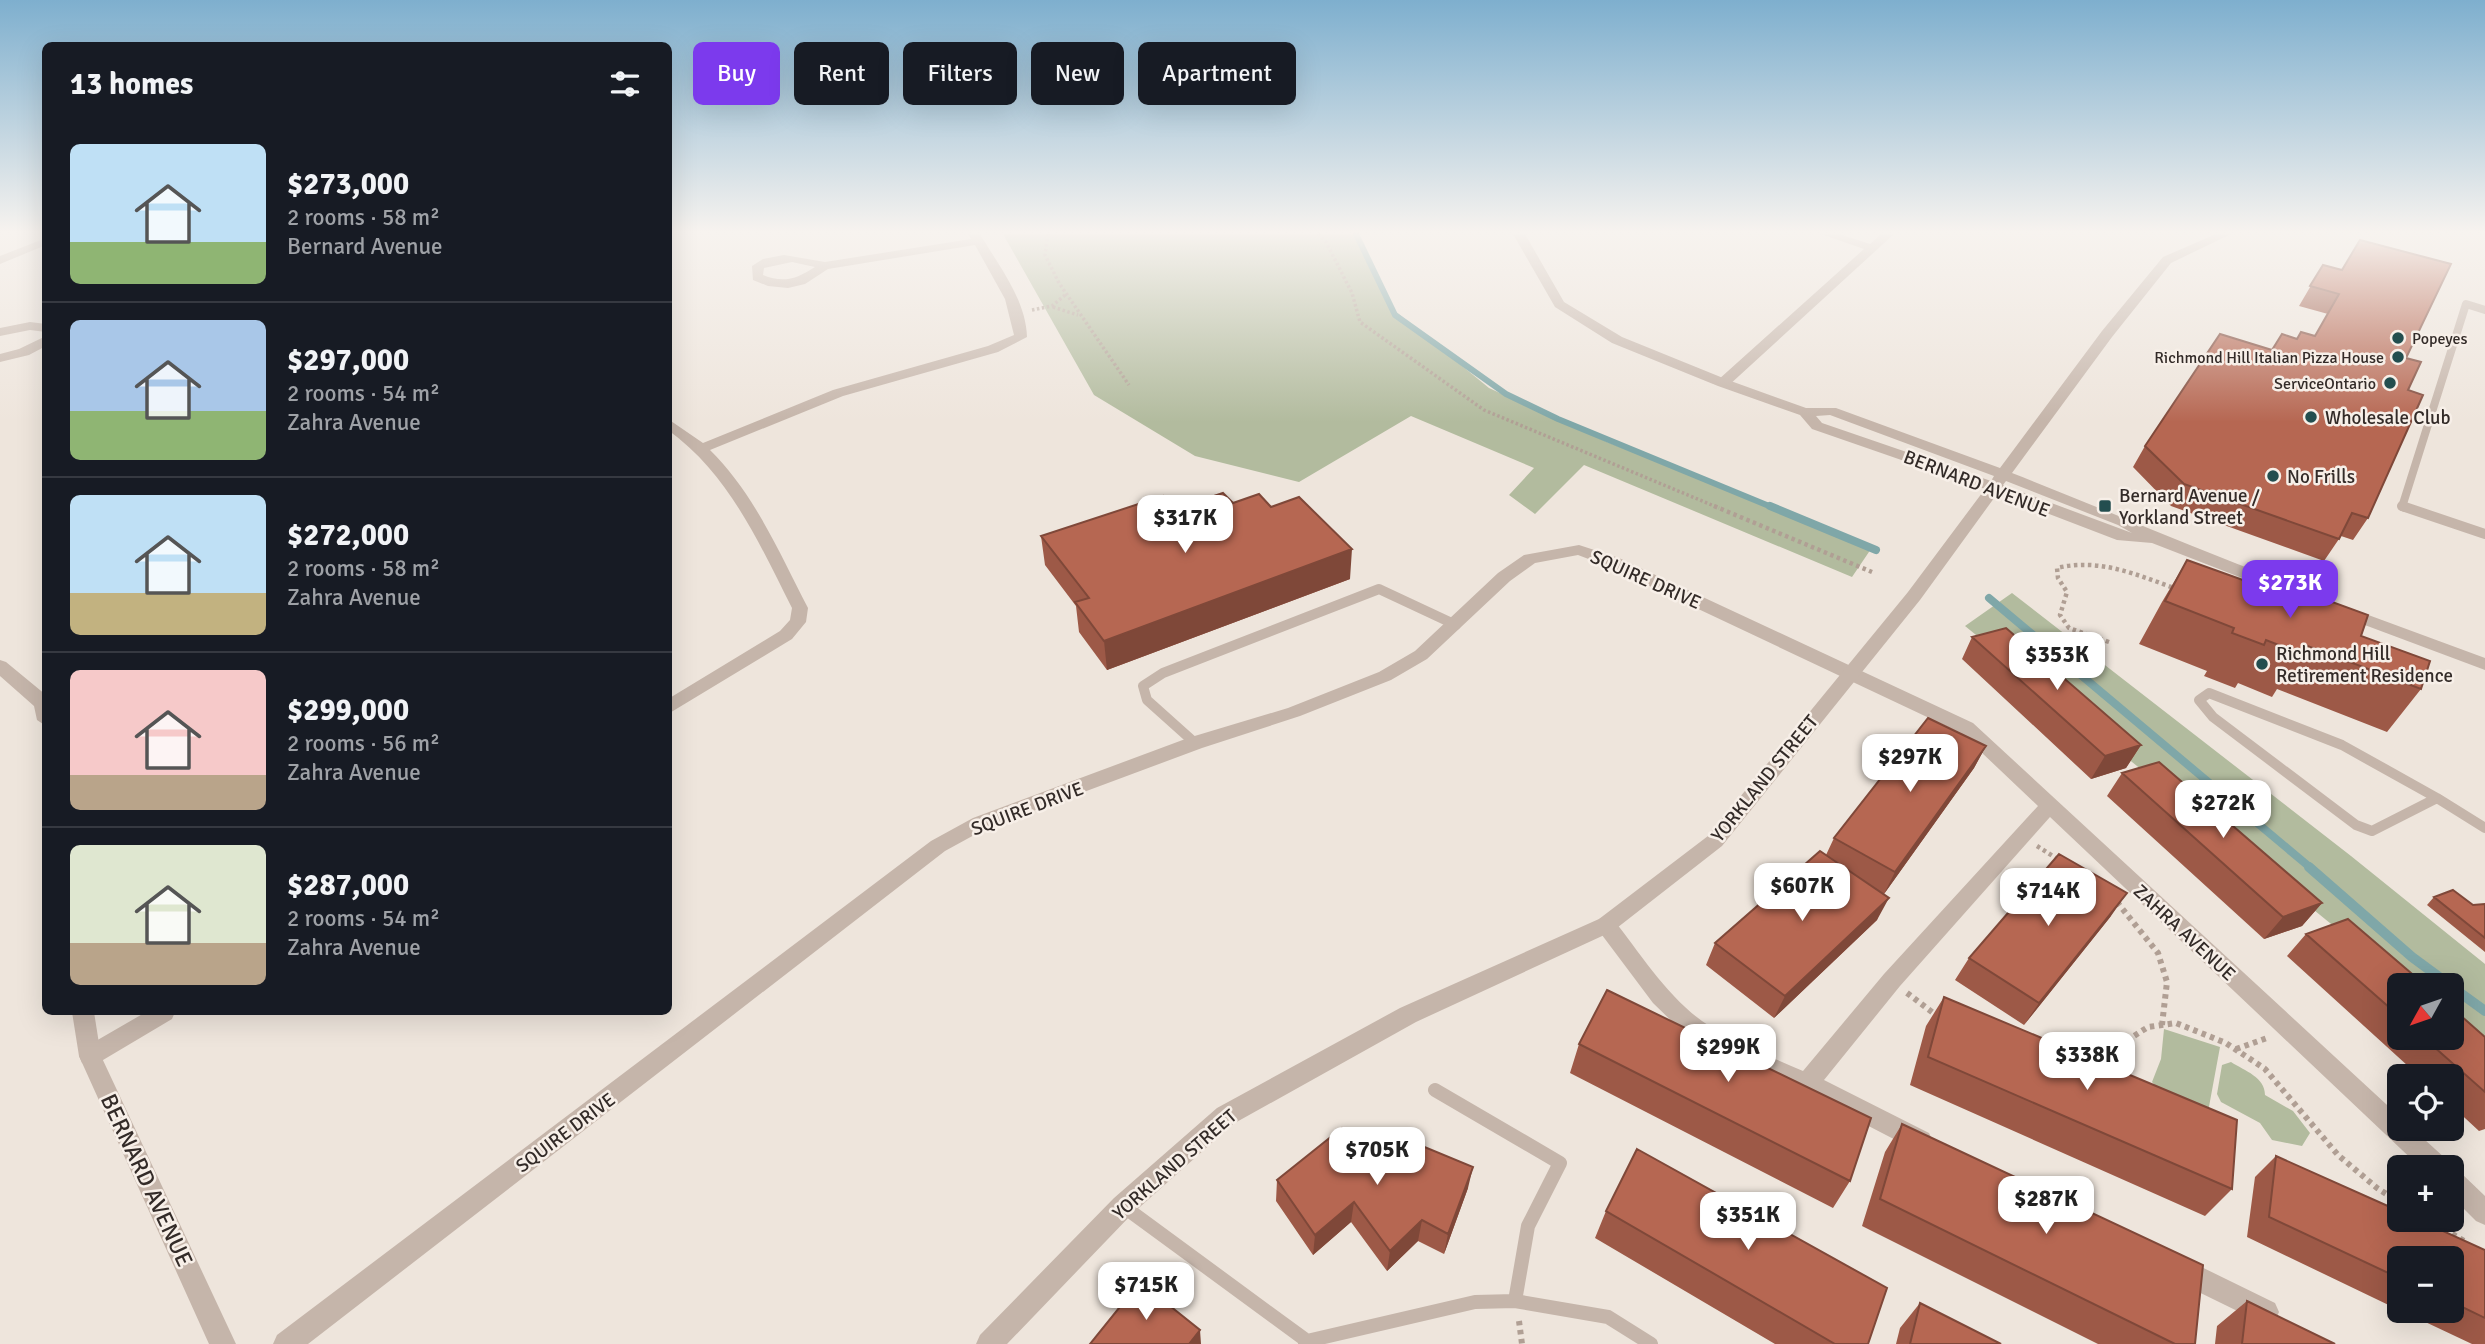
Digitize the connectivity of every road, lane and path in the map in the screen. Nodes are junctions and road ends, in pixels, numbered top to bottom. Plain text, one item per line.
1 (1008, 297) edge
2 (1063, 297) edge
3 (1066, 297) edge
4 (1353, 297) edge
5 (1555, 297) edge
6 (1818, 297) edge
7 (2137, 297) edge
8 (1052, 306) junction
9 (2485, 310) edge
10 (1017, 313) junction
11 (1079, 315) junction
12 (42, 328) edge
13 (0, 332) edge
14 (42, 342) edge
15 (0, 358) edge
16 (1723, 383) junction
17 (1129, 385) dead end
18 (672, 426) edge
19 (703, 448) junction
20 (1996, 482) junction
21 (2485, 534) edge
22 (1872, 572) dead end
23 (2180, 590) edge
24 (2296, 593) edge
25 (2334, 607) edge
26 (1456, 625) junction
27 (2109, 642) dead end
28 (2485, 664) edge
29 (0, 666) edge
30 (1850, 673) junction
31 (42, 702) edge
32 (672, 706) edge
33 (1195, 743) junction
34 (2437, 798) junction
35 (2050, 805) junction
36 (2485, 828) edge
37 (2021, 837) junction
38 (2066, 865) edge
39 (2109, 894) edge
40 (1606, 925) junction
41 (1892, 980) junction
42 (83, 1015) edge
43 (159, 1015) edge
44 (1941, 1017) edge
45 (2162, 1025) junction
46 (2291, 1030) junction
47 (2235, 1049) junction
48 (2062, 1055) edge
49 (90, 1056) junction
50 (1807, 1083) junction
51 (1435, 1090) dead end
52 (1947, 1154) edge
53 (2424, 1155) edge
54 (2464, 1193) edge
55 (2387, 1194) edge
56 (1123, 1206) junction
57 (2485, 1213) edge
58 (2450, 1232) edge
59 (2477, 1248) edge
60 (2156, 1258) edge
61 (1515, 1301) junction
62 (2281, 1319) edge
63 (1306, 1343) edge
64 (223, 1344) edge
65 (286, 1344) edge
66 (989, 1344) edge
67 (1651, 1344) edge

1 - 10 street
2 - 8 path
3 - 11 path
4 - 22 path
5 - 16 street, BERNARD AVENUE
6 - 16 street
7 - 20 street, YORKLAND STREET
8 - 10 path
8 - 11 path
9 - 21 lane
10 - 19 street
11 - 17 path
12 - 13 street
14 - 15 street
16 - 20 street, BERNARD AVENUE
18 - 19 street
19 - 32 street
20 - 24 street, BERNARD AVENUE
20 - 30 street, YORKLAND STREET
23 - 27 path
25 - 28 street
26 - 30 street, SQUIRE DRIVE
26 - 33 street, SQUIRE DRIVE
26 - 33 lane
29 - 31 street
30 - 35 street, ZAHRA AVENUE
30 - 40 street, YORKLAND STREET
33 - 65 street, SQUIRE DRIVE
34 - 34 lane
34 - 36 lane
35 - 37 street
35 - 46 street, ZAHRA AVENUE
37 - 38 path
37 - 41 street
39 - 45 path
40 - 50 street
40 - 56 street, YORKLAND STREET
41 - 44 path
41 - 50 street
42 - 49 street, BERNARD AVENUE
43 - 49 street
45 - 47 path
45 - 48 path
46 - 47 path
46 - 53 street, ZAHRA AVENUE
47 - 55 path
49 - 64 street, BERNARD AVENUE
50 - 52 street
51 - 61 lane
54 - 57 street
56 - 63 lane
56 - 66 street, YORKLAND STREET
58 - 59 path
60 - 62 street
61 - 63 lane
61 - 67 lane

